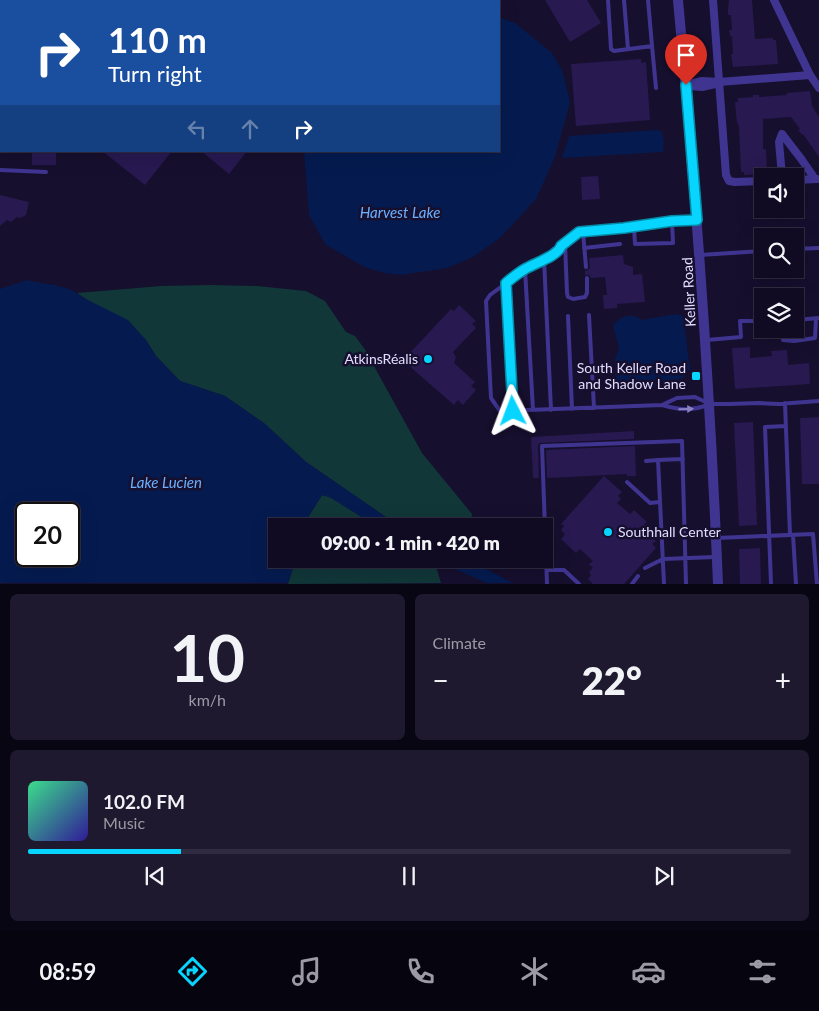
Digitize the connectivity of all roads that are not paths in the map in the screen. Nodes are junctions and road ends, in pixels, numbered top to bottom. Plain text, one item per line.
1 (608, 0) edge
2 (624, 0) edge
3 (648, 0) edge
4 (678, 0) edge
5 (713, 0) edge
6 (774, 0) edge
7 (652, 46) junction
8 (628, 49) junction
9 (810, 75) junction
10 (719, 82) junction
11 (686, 85) junction
12 (656, 88) dead end
13 (819, 88) edge
14 (782, 168) edge
15 (0, 170) edge
16 (46, 172) dead end
17 (817, 179) edge
18 (804, 180) edge
19 (754, 181) edge
20 (697, 220) junction
21 (672, 221) junction
22 (634, 227) junction
23 (583, 232) junction
24 (563, 244) junction
25 (620, 244) dead end
26 (584, 248) junction
27 (819, 248) edge
28 (804, 249) edge
29 (754, 252) edge
30 (700, 255) junction
31 (546, 258) junction
32 (586, 268) dead end
33 (525, 269) junction
34 (587, 278) dead end
35 (506, 283) junction
36 (588, 315) dead end
37 (568, 316) dead end
38 (817, 319) edge
39 (754, 320) edge
40 (804, 320) edge
41 (783, 338) edge
42 (705, 340) junction
43 (819, 401) edge
44 (710, 404) junction
45 (786, 404) junction
46 (662, 405) junction
47 (594, 408) junction
48 (572, 409) junction
49 (533, 410) junction
50 (551, 410) junction
51 (513, 411) junction
52 (786, 426) junction
53 (683, 459) junction
54 (658, 460) junction
55 (646, 461) dead end
56 (628, 482) dead end
57 (660, 502) junction
58 (792, 535) junction
59 (768, 536) junction
60 (716, 538) junction
61 (717, 557) junction
62 (685, 558) junction
63 (663, 559) junction
64 (646, 568) dead end
65 (547, 570) junction
66 (638, 576) dead end
67 (547, 584) edge
68 (579, 584) edge
69 (632, 584) edge
70 (664, 584) edge
71 (686, 584) edge
72 (718, 584) edge
73 (771, 584) edge
74 (796, 584) edge
75 (817, 584) edge

1 - 8 lane
2 - 8 lane
3 - 7 lane
4 - 11 street, Keller Road
5 - 10 street
6 - 9 street
7 - 8 lane
7 - 12 lane
9 - 10 street
9 - 13 street
10 - 11 street
10 - 19 street
11 - 20 street, Keller Road
14 - 17 street
15 - 16 lane
17 - 18 street
20 - 21 lane
20 - 30 street, Keller Road
21 - 22 lane
21 - 22 lane
22 - 23 lane
23 - 24 lane
23 - 26 lane
24 - 31 lane
24 - 34 lane
25 - 26 lane
26 - 32 lane
27 - 28 lane
29 - 30 lane
30 - 42 street, Keller Road
31 - 33 lane
31 - 50 lane
33 - 35 lane
33 - 49 lane
35 - 51 lane
35 - 51 lane
36 - 47 lane
37 - 48 lane
38 - 40 lane
38 - 41 lane
39 - 42 lane
42 - 44 street, Keller Road
43 - 45 lane
44 - 45 lane
46 -> 44 lane
44 - 46 lane
44 - 60 street, Keller Road
45 - 52 lane
46 - 47 lane
47 - 48 lane
48 - 50 lane
49 - 50 lane
49 - 51 lane
52 - 58 lane
52 - 59 lane
53 - 54 lane
53 - 62 lane
53 - 65 lane
54 - 55 lane
54 - 57 lane
56 - 57 lane
57 - 63 lane
58 - 59 lane
58 - 74 lane
58 - 75 lane
59 - 60 lane
59 - 73 lane
60 - 61 street, Keller Road
61 - 62 lane
61 - 72 street, Keller Road
62 - 63 lane
62 - 71 lane
63 - 64 lane
63 - 70 lane
65 - 67 lane
65 - 68 lane
66 - 69 lane

